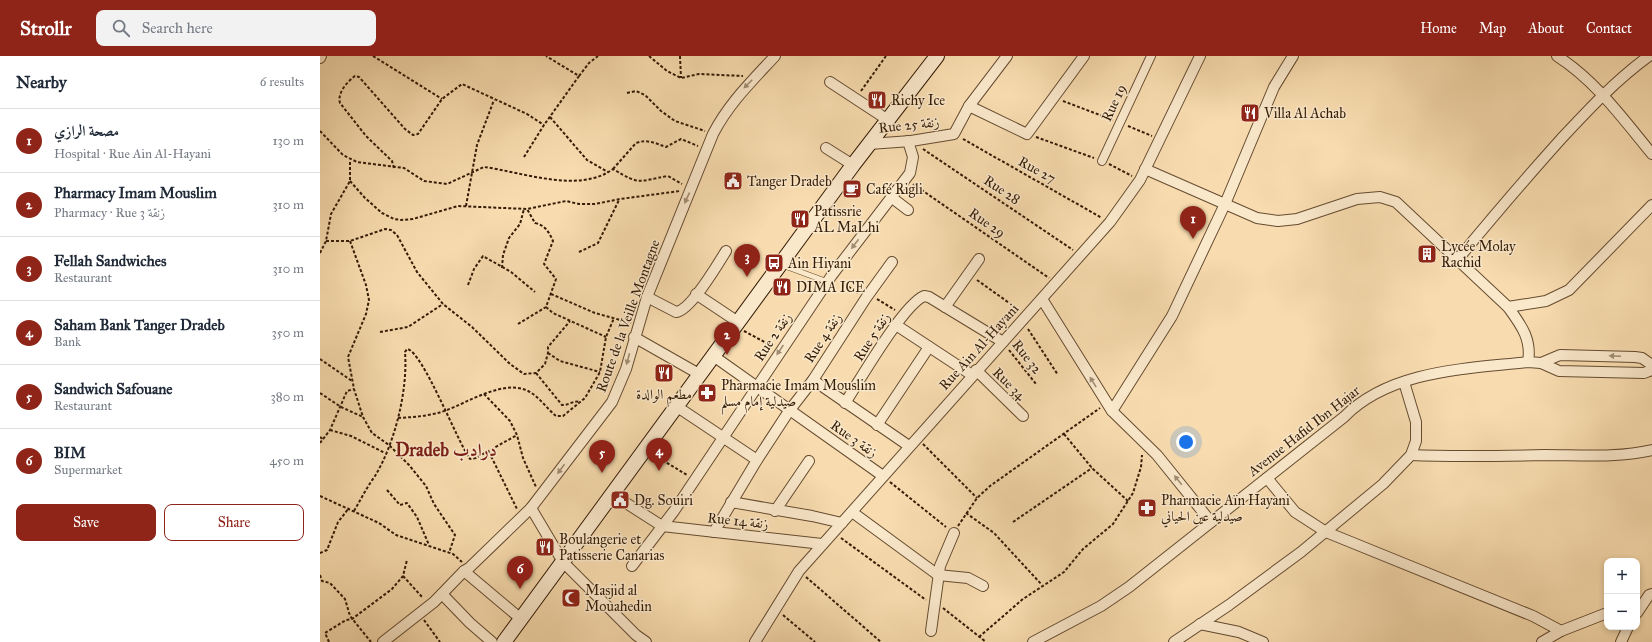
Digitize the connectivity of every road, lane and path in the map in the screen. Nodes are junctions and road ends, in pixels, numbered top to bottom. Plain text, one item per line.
1 (373, 56) edge
2 (546, 56) edge
3 (598, 56) edge
4 (649, 56) edge
5 (680, 56) edge
6 (775, 56) edge
7 (886, 56) edge
8 (937, 56) edge
9 (1007, 56) edge
10 (1084, 56) edge
11 (1151, 56) edge
12 (1200, 56) edge
13 (1293, 56) edge
14 (1557, 56) edge
15 (1649, 56) edge
16 (579, 76) junction
17 (681, 78) junction
18 (754, 78) junction
19 (830, 82) dead end
20 (627, 93) dead end
21 (1603, 94) junction
22 (1055, 98) junction
23 (442, 99) junction
24 (856, 99) junction
25 (494, 100) junction
26 (969, 106) junction
27 (550, 117) junction
28 (888, 120) junction
29 (1120, 123) junction
30 (544, 125) junction
31 (320, 131) edge
32 (713, 134) junction
33 (954, 134) junction
34 (1027, 134) junction
35 (1160, 139) junction
36 (910, 141) junction
37 (869, 144) junction
38 (826, 148) dead end
39 (706, 150) junction
40 (1652, 154) edge
41 (524, 157) dead end
42 (350, 159) junction
43 (1102, 161) junction
44 (853, 165) junction
45 (394, 168) junction
46 (613, 169) junction
47 (1145, 169) junction
48 (472, 171) junction
49 (608, 172) junction
50 (905, 179) junction
51 (1140, 180) junction
52 (350, 181) junction
53 (690, 190) junction
54 (891, 197) junction
55 (620, 199) junction
56 (1225, 204) junction
57 (1652, 205) edge
58 (466, 206) junction
59 (524, 209) junction
60 (528, 209) junction
61 (908, 210) dead end
62 (1110, 222) junction
63 (326, 241) junction
64 (350, 241) junction
65 (726, 251) dead end
66 (579, 252) dead end
67 (320, 253) edge
68 (1081, 255) junction
69 (979, 259) dead end
70 (1458, 259) junction
71 (892, 262) dead end
72 (780, 264) junction
73 (502, 268) junction
74 (968, 274) junction
75 (830, 278) junction
76 (1056, 283) junction
77 (468, 286) dead end
78 (535, 292) dead end
79 (551, 294) junction
80 (696, 294) junction
81 (868, 296) junction
82 (647, 297) junction
83 (1042, 299) junction
84 (443, 304) junction
85 (546, 307) junction
86 (945, 307) junction
87 (1508, 307) junction
88 (903, 315) junction
89 (1024, 317) junction
90 (614, 318) junction
91 (570, 321) junction
92 (518, 324) dead end
93 (638, 324) junction
94 (740, 325) junction
95 (896, 325) junction
96 (380, 332) dead end
97 (606, 337) junction
98 (634, 338) junction
99 (1003, 342) junction
100 (929, 347) junction
101 (780, 351) junction
102 (548, 353) junction
103 (712, 356) junction
104 (320, 359) edge
105 (1528, 362) junction
106 (1540, 363) junction
107 (1652, 365) edge
108 (1652, 370) edge
109 (600, 372) junction
110 (536, 373) junction
111 (974, 373) junction
112 (699, 374) junction
113 (1058, 375) dead end
114 (813, 380) junction
115 (353, 381) junction
116 (1404, 382) junction
117 (1036, 384) dead end
118 (757, 388) junction
119 (354, 389) junction
120 (320, 393) edge
121 (484, 394) junction
122 (580, 402) junction
123 (845, 403) junction
124 (341, 407) junction
125 (1109, 407) junction
126 (682, 410) dead end
127 (445, 411) junction
128 (789, 411) junction
129 (1022, 416) dead end
130 (363, 417) junction
131 (398, 418) junction
132 (877, 425) junction
133 (330, 430) junction
134 (1064, 434) junction
135 (517, 435) junction
136 (320, 437) edge
137 (724, 437) junction
138 (916, 437) junction
139 (324, 440) junction
140 (1143, 440) junction
141 (320, 443) edge
142 (389, 446) junction
143 (909, 446) junction
144 (1652, 450) edge
145 (489, 452) junction
146 (385, 453) junction
147 (651, 454) dead end
148 (1411, 455) junction
149 (757, 460) junction
150 (809, 461) dead end
151 (1092, 468) junction
152 (883, 476) junction
153 (1266, 478) junction
154 (694, 479) junction
155 (387, 490) dead end
156 (612, 494) junction
157 (320, 496) edge
158 (540, 496) junction
159 (978, 498) junction
160 (731, 502) junction
161 (1129, 502) junction
162 (349, 508) junction
163 (531, 508) junction
164 (354, 511) junction
165 (775, 511) junction
166 (852, 512) junction
167 (966, 513) junction
168 (521, 517) junction
169 (1013, 522) dead end
170 (1211, 522) junction
171 (842, 523) junction
172 (662, 526) junction
173 (714, 532) junction
174 (1326, 532) junction
175 (833, 533) junction
176 (954, 533) junction
177 (822, 544) junction
178 (429, 546) junction
179 (320, 553) edge
180 (449, 553) junction
181 (407, 560) dead end
182 (562, 562) junction
183 (632, 566) dead end
184 (467, 569) junction
185 (799, 571) junction
186 (320, 575) edge
187 (938, 575) junction
188 (402, 576) junction
189 (1042, 585) junction
190 (983, 586) dead end
191 (442, 594) junction
192 (1651, 595) edge
193 (1640, 600) edge
194 (934, 603) junction
195 (430, 605) junction
196 (775, 608) junction
197 (1640, 609) edge
198 (419, 614) junction
199 (1604, 615) edge
200 (352, 619) junction
201 (520, 619) junction
202 (1200, 624) junction
203 (1627, 630) edge
204 (931, 631) dead end
205 (1561, 631) junction
206 (979, 636) junction
207 (329, 642) edge
208 (372, 642) edge
209 (383, 642) edge
210 (440, 642) edge
211 (492, 642) edge
212 (504, 642) edge
213 (646, 642) edge
214 (755, 642) edge
215 (816, 642) edge
216 (881, 642) edge
217 (986, 642) edge
218 (1033, 642) edge
219 (1174, 642) edge
220 (1263, 642) edge
221 (1542, 642) edge
222 (1621, 642) edge

1 - 23 path
2 - 16 path
3 - 16 path
4 - 17 path
5 - 17 path
6 - 18 street, Route de la Veille Montagne
7 - 24 path
8 - 28 main road
9 - 26 street, Rue 25 زنقة
10 - 22 street
11 - 29 street, Rue 19
12 - 35 street, Rue Ain Al-Hayani
13 - 56 street
14 - 21 street
15 - 21 street
16 - 27 path
17 - 18 path
18 -> 32 street, Route de la Veille Montagne
19 - 24 street
20 - 32 path
21 - 40 street
21 - 70 street
22 - 29 path
22 - 34 street
23 - 25 path
23 - 45 path
24 - 28 street
25 - 30 path
25 - 48 path
26 - 33 street, Rue 25 زنقة
26 - 34 street
27 - 30 path
27 - 49 path
28 - 37 main road
29 - 35 path
29 - 43 street, Rue 19
30 - 41 path
31 - 42 path
32 - 39 street, Route de la Veille Montagne
33 - 36 street, Rue 25 زنقة
33 - 62 path, Rue 27
34 - 43 path
35 - 47 street, Rue Ain Al-Hayani
36 - 37 street, Rue 25 زنقة
36 - 50 street, Rue 2 زنقة
36 - 68 path, Rue 28
37 - 44 main road
38 - 44 street
39 - 46 path
39 - 53 street, Route de la Veille Montagne
42 - 45 path
42 - 52 path
43 - 51 path
44 - 72 main road
45 - 48 path
46 - 49 path
46 - 53 path
47 - 51 street, Rue Ain Al-Hayani
47 - 56 street
48 - 49 path
48 - 58 path
50 - 54 street, Rue 2 زنقة
50 - 76 path, Rue 29
51 - 62 street, Rue Ain Al-Hayani
52 - 58 path
52 - 63 path
53 - 55 path
53 -> 82 street, Route de la Veille Montagne
54 - 61 street
54 -> 75 street, Rue 2 زنقة
55 - 60 path
55 - 66 path
56 - 70 street
56 - 125 street
57 - 87 street
58 - 59 path
59 - 60 path
59 - 73 path
60 - 79 path
62 - 68 street, Rue Ain Al-Hayani
63 - 64 path
63 - 67 path
64 - 84 path
64 - 115 path
65 - 80 street
68 - 76 street, Rue Ain Al-Hayani
69 - 74 street
70 - 87 street
71 - 81 street, Rue 4 زنقة
72 - 75 lane
72 - 94 main road
73 - 77 path
73 - 78 path
74 - 86 street
74 - 89 path
75 - 81 path
75 -> 101 street, Rue 2 زنقة
76 - 83 street, Rue Ain Al-Hayani
79 - 85 path
79 - 90 path
80 - 82 street
80 - 94 street
81 - 88 path
81 - 114 street, Rue 4 زنقة
82 - 93 street, Route de la Veille Montagne
83 - 89 street, Rue Ain Al-Hayani
125 -> 83 street
84 - 96 path
84 - 110 path
85 - 91 path
85 - 92 path
86 - 88 street, Rue 5 زنقة
86 - 99 street
87 - 105 street
88 - 95 street, Rue 5 زنقة
89 - 99 street, Rue Ain Al-Hayani
89 - 113 path
90 - 93 path
90 - 97 path
91 - 97 path
91 - 102 path
93 - 98 street, Route de la Veille Montagne
94 - 101 path
94 - 103 main road
95 - 100 street, Rue 34
95 - 123 street, Rue 5 زنقة
97 - 109 path
98 - 112 street
98 -> 158 street, Route de la Veille Montagne
99 - 111 street, Rue Ain Al-Hayani
99 - 117 path, Rue 32
100 - 111 street, Rue 34
100 - 132 street
101 - 118 street, Rue 2 زنقة
102 - 109 path
102 - 110 path
103 - 112 main road
103 - 118 street, Rue 3 زنقة
104 - 115 path
105 - 106 street, Avenue Hafid Ibn Hajar
105 - 116 street, Avenue Hafid Ibn Hajar
107 -> 106 street
106 - 108 street
109 - 122 path
110 - 122 path
111 - 129 street, Rue 34
111 - 138 street, Rue Ain Al-Hayani
112 - 156 main road
114 - 123 street
114 - 128 street, Rue 4 زنقة
115 - 119 path
116 - 148 street
116 - 153 street, Avenue Hafid Ibn Hajar
118 - 128 street, Rue 3 زنقة
118 - 137 street, Rue 2 زنقة
119 - 124 path
119 - 130 path
120 - 124 path
121 - 122 path
121 - 127 path
121 - 135 path
123 - 132 street
124 - 130 path
124 - 133 path
125 - 134 path
125 - 140 street
126 - 137 street
127 - 131 path
127 - 131 path
127 - 145 path
128 - 149 street, Rue 4 زنقة
128 - 152 street, Rue 3 زنقة
130 - 142 path
131 - 142 path
132 - 143 street
133 - 139 path
133 - 146 path
134 - 151 path
134 - 159 path
135 - 145 path
135 - 158 path
136 - 139 path
137 - 149 street
137 - 154 street, Rue 2 زنقة
138 - 143 street, Rue Ain Al-Hayani
138 - 159 path
139 - 141 path
140 - 161 path
170 -> 140 street
142 - 146 path
142 - 180 path
143 - 152 street, Rue Ain Al-Hayani
144 - 148 street
145 - 168 path
146 - 164 path
147 - 154 path
148 - 174 street
149 - 160 street, Rue 4 زنقة
150 - 165 street
151 - 161 path
151 - 169 path
152 - 166 street, Rue Ain Al-Hayani
152 - 176 path
153 - 170 street, Avenue Hafid Ibn Hajar
153 - 174 street
154 - 172 street, Rue 2 زنقة
155 - 178 path
156 - 172 street, Rue 14 زنقة
156 - 182 main road
157 - 162 path
158 - 163 street, Route de la Veille Montagne
159 - 167 path
160 - 165 street
160 - 173 street, Rue 4 زنقة
161 - 189 path
162 - 164 path
162 - 179 path
163 - 168 street, Route de la Veille Montagne
163 - 182 street
164 - 178 path
165 - 171 street
166 - 171 street, Rue Ain Al-Hayani
166 - 187 street
167 - 176 path
167 - 189 path
168 - 184 street, Route de la Veille Montagne
170 - 218 street, Avenue Hafid Ibn Hajar
171 - 175 street, Rue Ain Al-Hayani
172 - 173 street, Rue 14 زنقة
172 - 183 street, Rue 2 زنقة
173 - 177 street, Rue 14 زنقة
174 - 202 street
174 - 205 street
175 - 177 street, Rue Ain Al-Hayani
175 - 194 path
176 - 187 street
177 - 185 street, Rue Ain Al-Hayani
178 - 180 path
180 - 184 path
181 - 188 path
182 - 201 main road
182 - 213 street
184 - 191 street, Route de la Veille Montagne
184 - 201 street
185 - 196 street, Rue Ain Al-Hayani
185 - 216 path
186 - 200 path
187 - 190 street
187 - 194 street
188 - 195 path
188 - 200 path
189 - 206 path
191 - 195 street, Route de la Veille Montagne
191 - 211 street
192 - 193 street
192 - 197 street
194 - 204 street
194 - 206 path
195 - 198 street, Route de la Veille Montagne
196 - 214 street, Rue Ain Al-Hayani
196 - 215 path
198 - 209 street, Route de la Veille Montagne
198 - 210 path
199 - 205 street
200 - 207 path
200 - 208 path
201 - 212 main road
202 - 219 street
202 - 220 street
203 - 222 street
205 - 221 street
206 - 217 path

